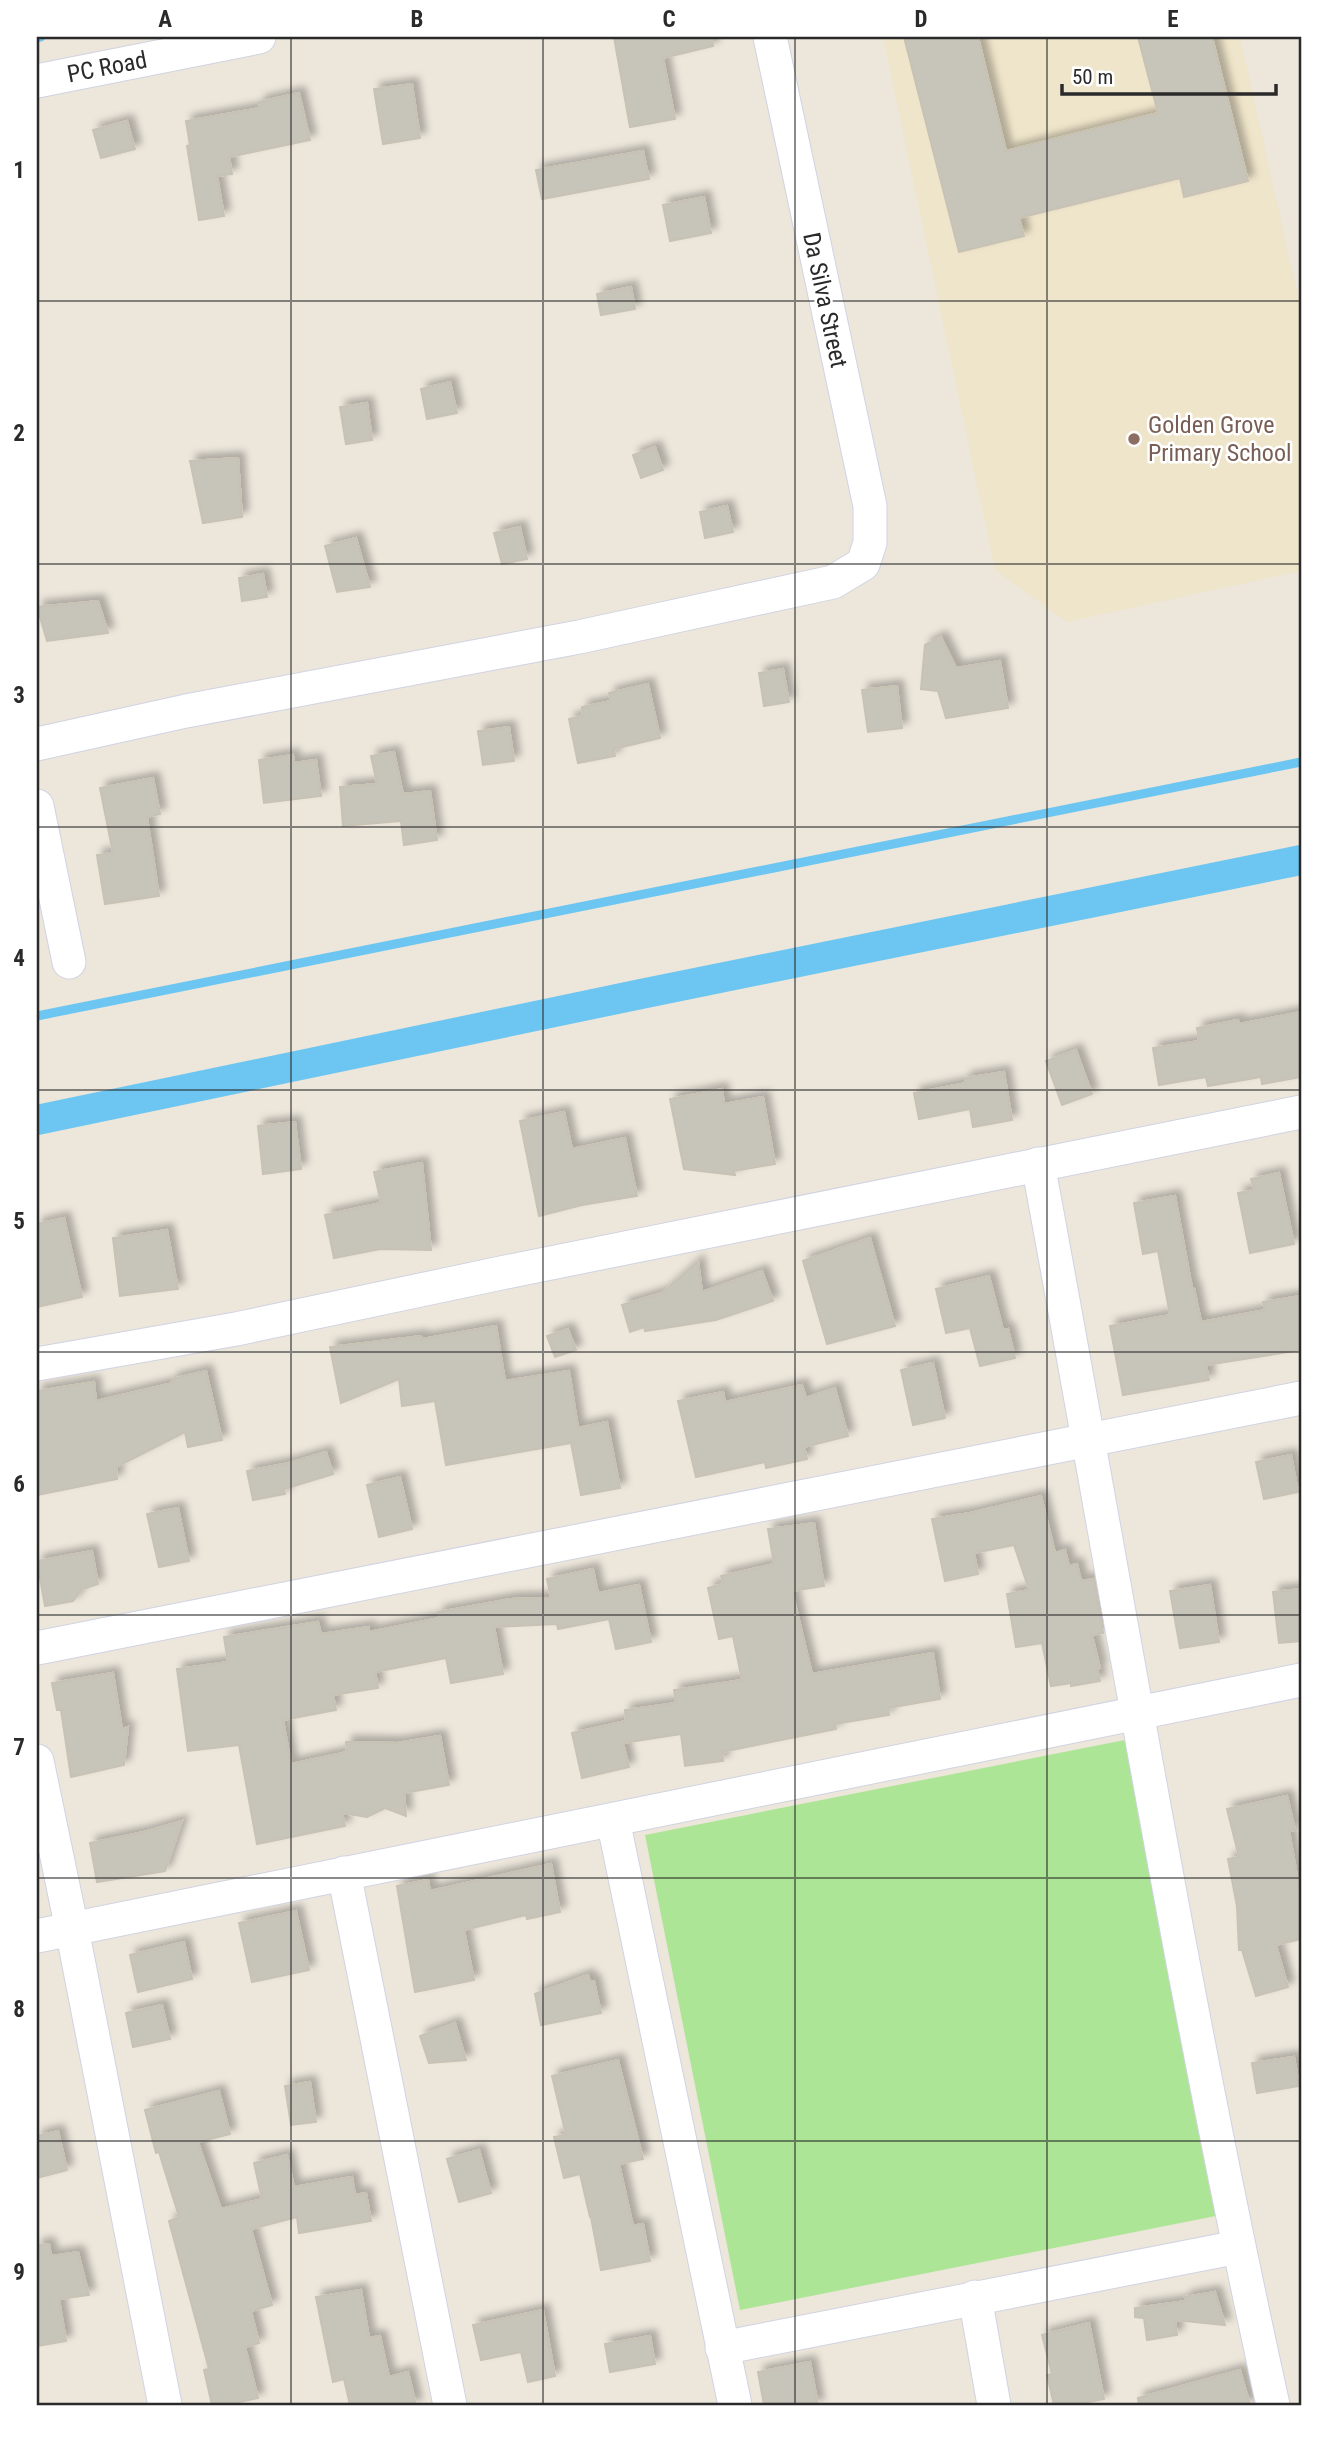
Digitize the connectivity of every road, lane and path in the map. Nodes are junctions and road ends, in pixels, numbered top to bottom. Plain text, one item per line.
1 (259, 37) edge
2 (770, 37) edge
3 (37, 81) edge
4 (37, 744) edge
5 (37, 806) edge
6 (69, 962) dead end
7 (1301, 1112) edge
8 (1038, 1164) junction
9 (37, 1364) edge
10 (1301, 1398) edge
11 (1090, 1441) junction
12 (37, 1648) edge
13 (1301, 1680) edge
14 (1137, 1714) junction
15 (37, 1761) edge
16 (612, 1820) junction
17 (344, 1873) junction
18 (72, 1929) junction
19 (37, 1936) edge
20 (1238, 2247) junction
21 (975, 2297) junction
22 (722, 2348) junction
23 (165, 2405) edge
24 (450, 2405) edge
25 (735, 2405) edge
26 (994, 2405) edge
27 (1273, 2405) edge

1 - 3 street, PC Road
2 - 4 street, Da Silva Street
5 - 6 street
7 - 8 street
8 - 9 street
8 - 11 street
10 - 11 street
11 - 12 street
11 - 14 street
13 - 14 street
14 - 16 street
14 - 20 street
15 - 18 street
16 - 17 street
16 - 22 street
17 - 18 street
17 - 24 street
18 - 19 street
18 - 23 street
20 - 21 street
20 - 27 street
21 - 22 street
21 - 26 street
22 - 25 street

